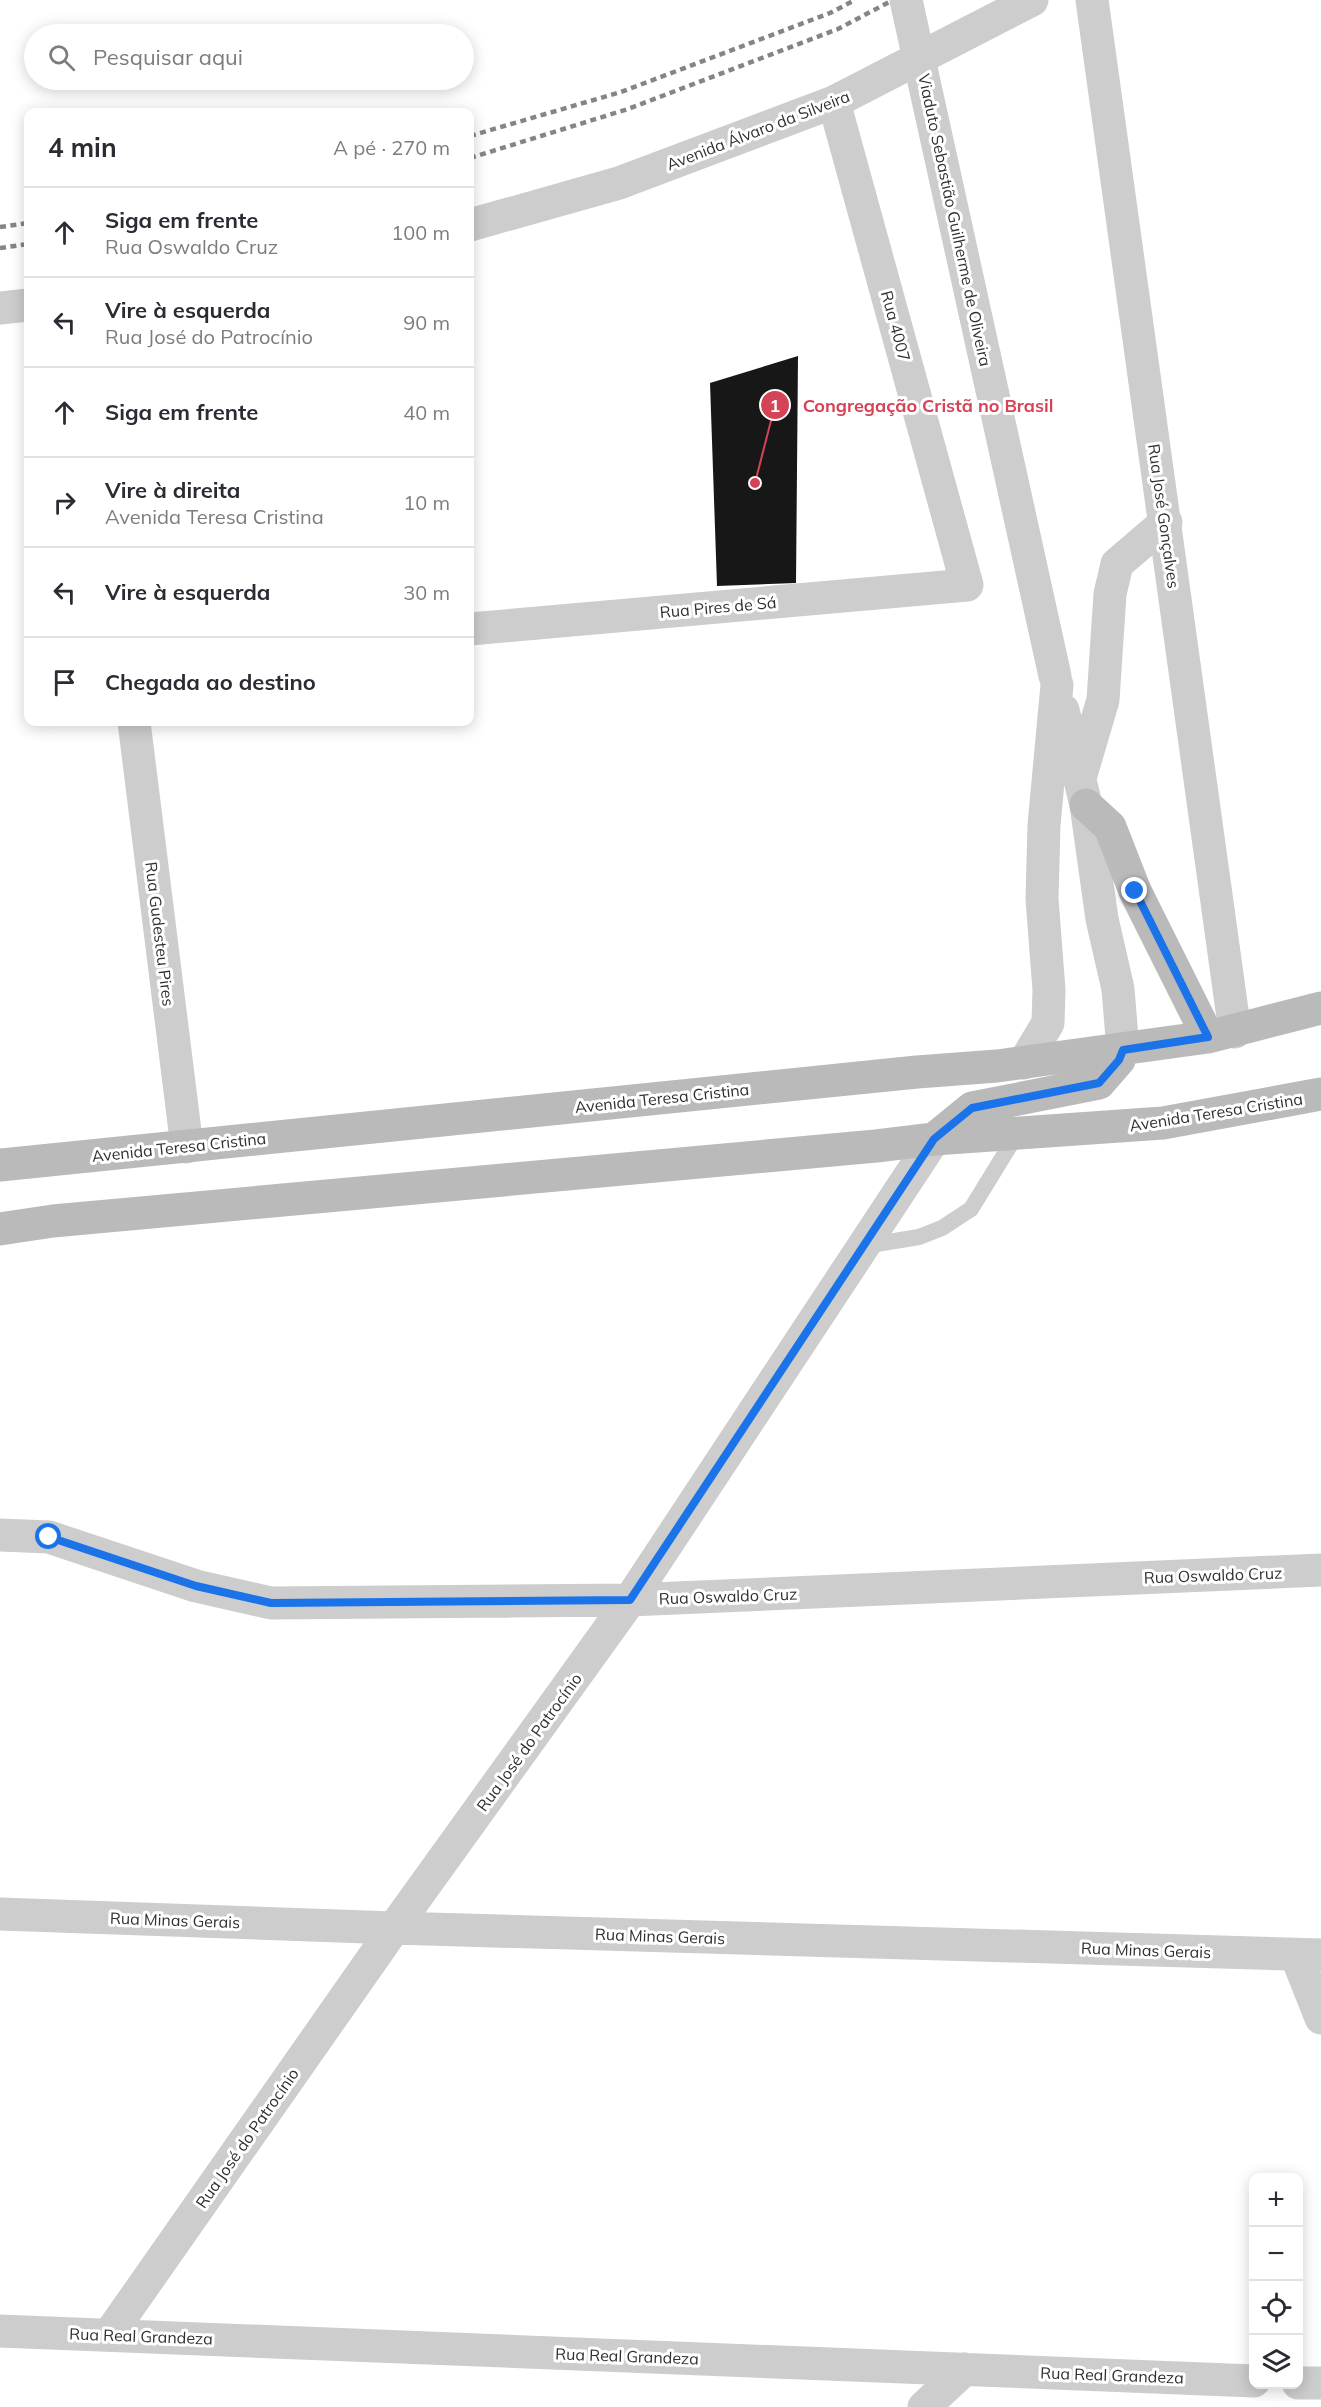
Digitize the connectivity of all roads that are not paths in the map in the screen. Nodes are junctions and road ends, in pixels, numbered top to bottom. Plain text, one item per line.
1 (906, 0) edge
2 (1032, 0) edge
3 (1092, 0) edge
4 (834, 102) junction
5 (474, 224) edge
6 (24, 305) edge
7 (0, 308) edge
8 (1166, 522) junction
9 (967, 585) joint
10 (474, 629) edge
11 (1056, 680) junction
12 (134, 726) edge
13 (1083, 792) junction
14 (1321, 1008) edge
15 (1221, 1035) junction
16 (1123, 1050) junction
17 (1024, 1063) junction
18 (1321, 1094) edge
19 (1017, 1134) junction
20 (934, 1139) junction
21 (187, 1147) junction
22 (0, 1166) edge
23 (0, 1229) edge
24 (864, 1246) junction
25 (0, 1536) edge
26 (1321, 1570) edge
27 (630, 1600) junction
28 (0, 1914) edge
29 (394, 1928) junction
30 (1308, 1955) edge
31 (1321, 2018) edge
32 (0, 2331) edge
33 (110, 2335) junction
34 (965, 2369) junction
35 (1249, 2381) edge
36 (1303, 2383) edge
37 (1321, 2383) edge
38 (924, 2407) edge

1 - 11 street, Viaduto Sebastião Guilherme de Oliveira, bridge
2 - 4 street, Avenida Álvaro da Silveira
3 - 8 street, Rua José Gonçalves
4 - 5 street, Avenida Álvaro da Silveira
4 - 9 street, Rua 4007
6 - 7 street
8 - 13 street
8 - 15 street, Rua José Gonçalves
9 - 10 street, Rua Pires de Sá
11 - 13 street, Viaduto Sebastião Guilherme de Oliveira
11 - 17 street, Viaduto Sebastião Guilherme de Oliveira
12 - 21 street, Rua Gudesteu Pires
13 - 15 main road
13 - 16 street, Viaduto Sebastião Guilherme de Oliveira
14 - 15 main road, Avenida Teresa Cristina
15 - 16 main road, Avenida Teresa Cristina
16 - 17 main road, Avenida Teresa Cristina
16 - 20 main road
17 - 21 main road, Avenida Teresa Cristina
18 - 19 main road, Avenida Teresa Cristina
19 - 20 main road, Avenida Teresa Cristina
19 - 24 lane
20 - 23 main road, Avenida Teresa Cristina
20 - 24 street, Rua José do Patrocínio
21 - 22 main road, Avenida Teresa Cristina
24 - 27 street, Rua José do Patrocínio
25 - 27 street, Rua Oswaldo Cruz
26 - 27 street, Rua Oswaldo Cruz
27 - 29 street, Rua José do Patrocínio
28 - 29 street, Rua Minas Gerais
29 - 30 street, Rua Minas Gerais
29 - 33 street, Rua José do Patrocínio
30 - 31 street
32 - 33 street, Rua Real Grandeza
33 - 34 street, Rua Real Grandeza
34 - 35 street, Rua Real Grandeza
34 - 38 street
36 - 37 street

